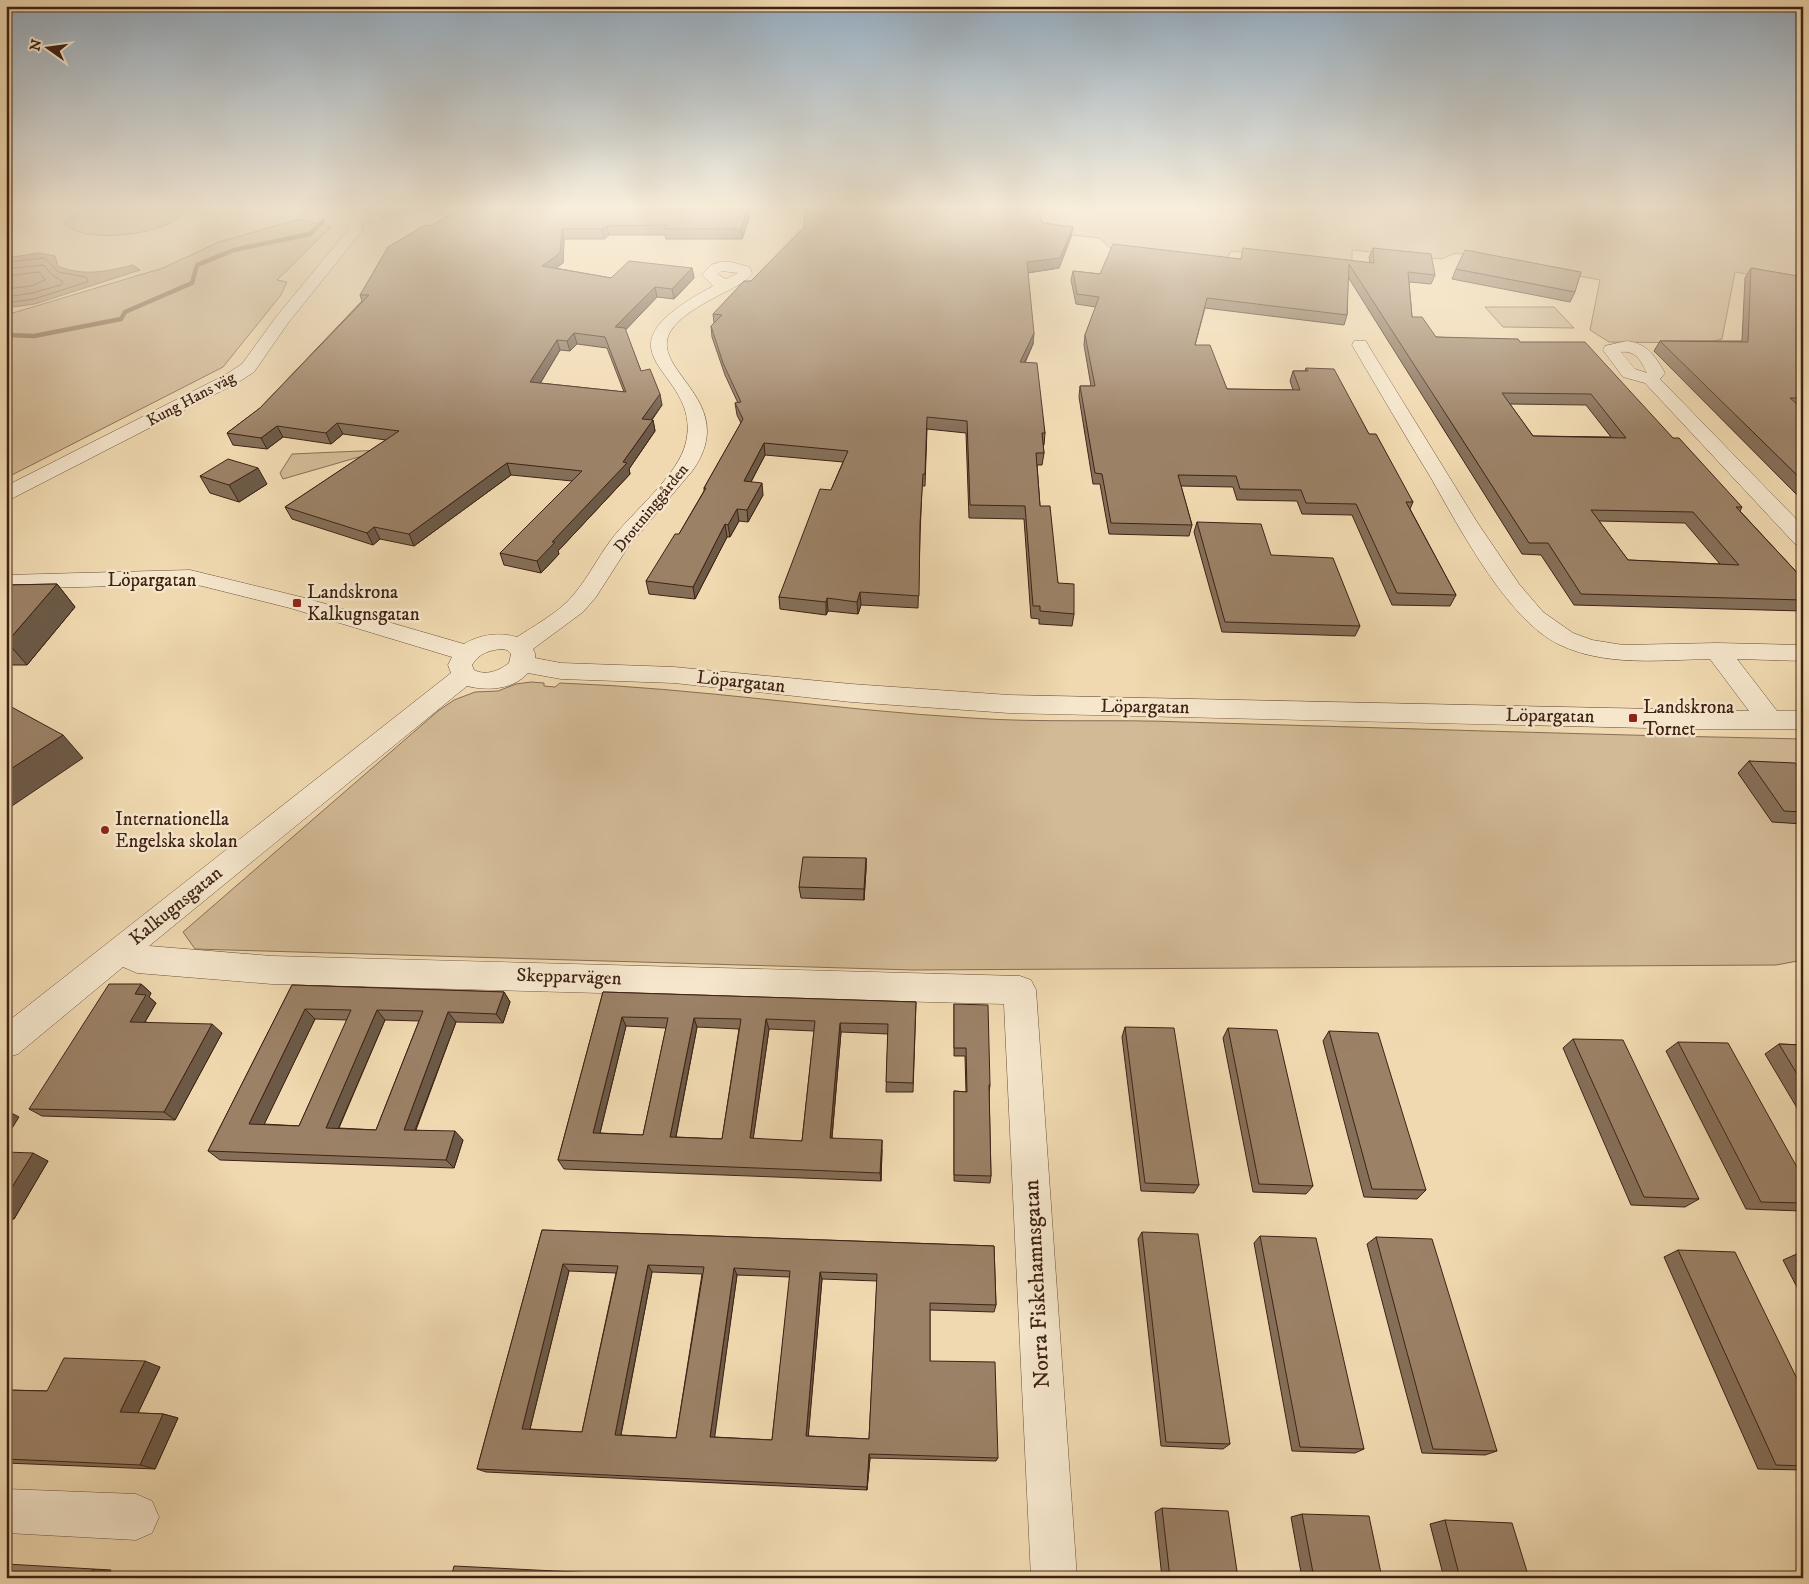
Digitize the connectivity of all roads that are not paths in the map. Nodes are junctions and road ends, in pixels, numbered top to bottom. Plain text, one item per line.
1 (312, 283) edge
2 (727, 284) dead end
3 (1360, 345) dead end
4 (1651, 379) dead end
5 (6, 494) edge
6 (1803, 539) edge
7 (6, 582) edge
8 (1717, 651) junction
9 (1803, 653) edge
10 (520, 655) junction
11 (466, 664) junction
12 (1770, 720) junction
13 (1803, 720) edge
14 (120, 951) junction
15 (1020, 990) joint
16 (6, 1043) edge
17 (6, 1511) edge
18 (136, 1517) dead end
19 (1054, 1578) edge

1 - 5 street, Kung Hans väg
2 - 10 street, Drottninggården
3 - 8 street
4 - 6 street
7 - 11 street, Löpargatan
8 - 9 street
8 - 12 street
10 - 11 street
10 - 11 street
10 - 12 street, Löpargatan
11 - 14 street, Kalkugnsgatan
12 - 13 street, Löpargatan
14 - 15 street, Skepparvägen
14 - 16 street, Kalkugnsgatan
15 - 19 street, Norra Fiskehamnsgatan
17 - 18 street

